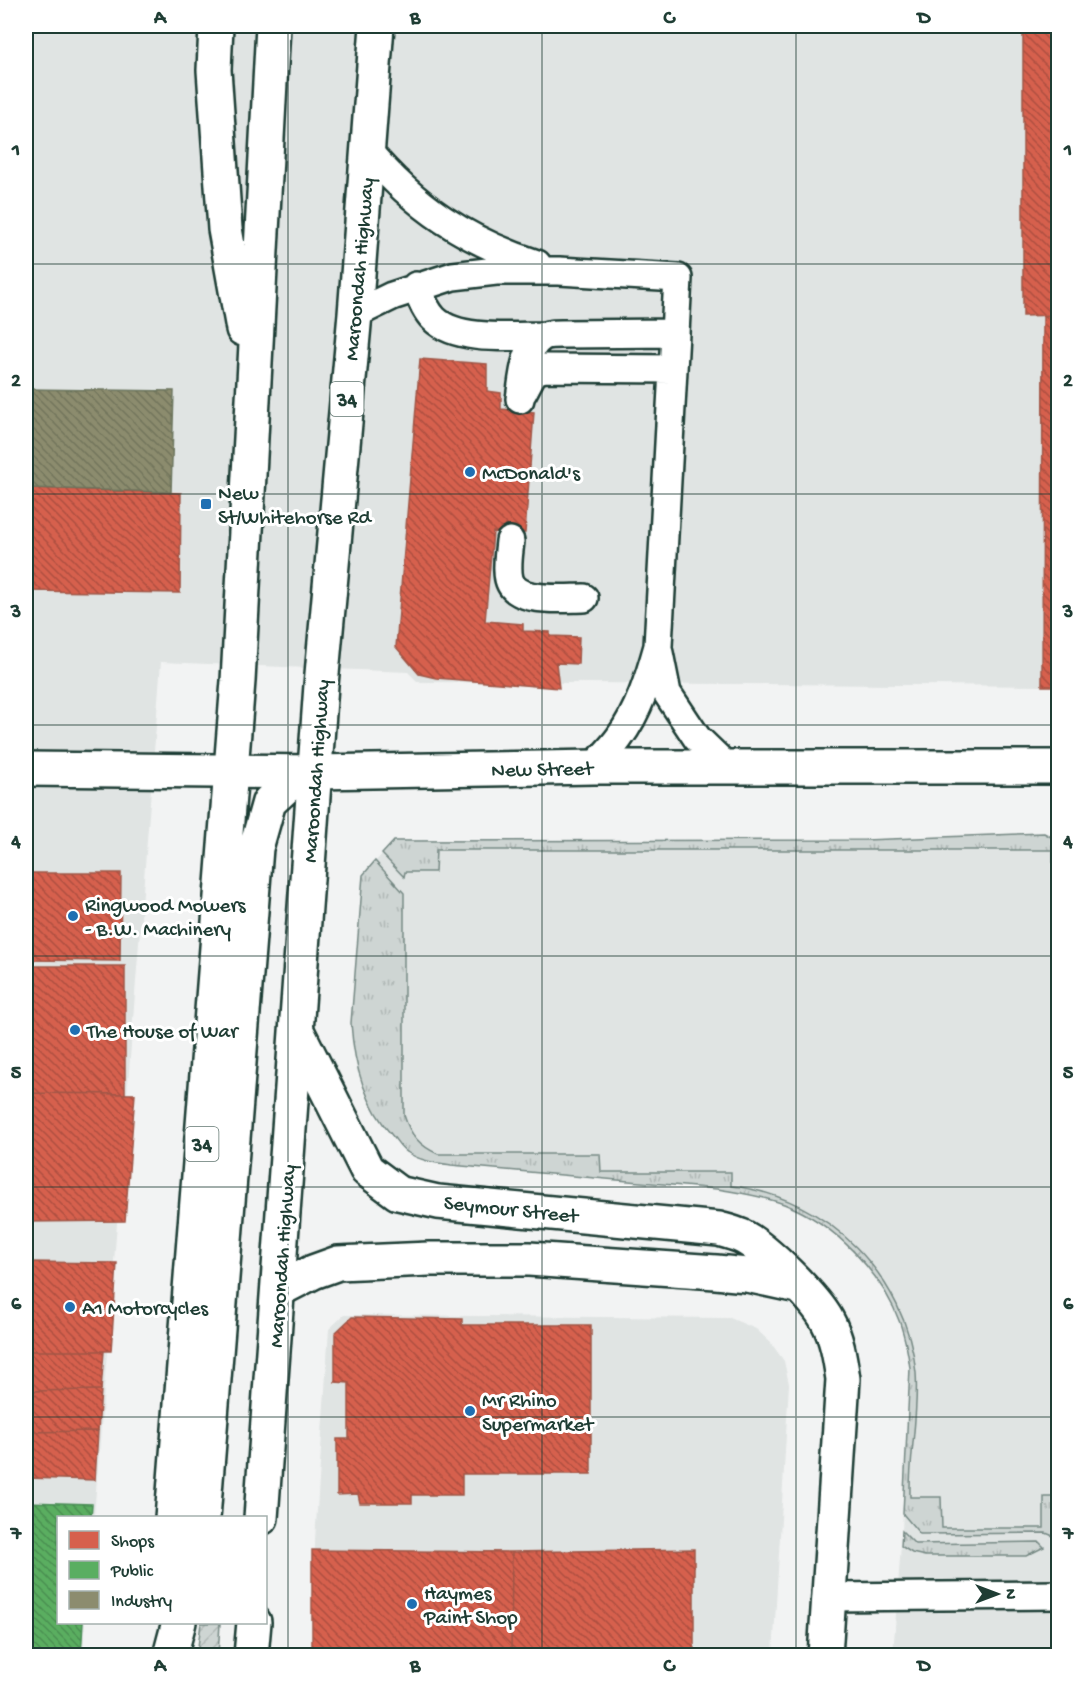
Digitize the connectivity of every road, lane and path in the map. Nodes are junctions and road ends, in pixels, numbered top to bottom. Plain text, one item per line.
1 (216, 26) edge
2 (273, 26) edge
3 (377, 26) edge
4 (367, 150) junction
5 (559, 271) junction
6 (416, 286) junction
7 (355, 314) junction
8 (675, 333) junction
9 (544, 336) junction
10 (673, 369) junction
11 (253, 384) junction
12 (510, 541) dead end
13 (584, 598) dead end
14 (658, 646) junction
15 (726, 766) junction
16 (594, 767) junction
17 (1059, 767) edge
18 (26, 769) edge
19 (231, 771) junction
20 (315, 772) junction
21 (297, 1031) junction
22 (798, 1286) junction
23 (278, 1290) junction
24 (172, 1516) edge
25 (203, 1516) edge
26 (261, 1516) edge
27 (1059, 1595) edge
28 (829, 1597) junction
29 (164, 1624) edge
30 (179, 1624) edge
31 (254, 1624) edge
32 (161, 1656) edge
33 (170, 1656) edge
34 (251, 1656) edge
35 (825, 1656) edge

1 - 11 main road
2 - 11 main road, 34
3 - 4 main road, Maroondah Highway / 34
4 - 5 lane
4 - 7 main road, Maroondah Highway / 34
5 - 6 lane
5 - 8 lane
6 - 7 lane
6 - 9 lane
7 - 20 main road, Maroondah Highway / 34
8 - 9 lane
8 - 10 lane
9 - 10 lane
10 - 14 lane
11 - 19 main road, 34
12 - 13 lane
14 - 15 lane
14 - 16 lane
15 - 16 main road, New Street
15 - 17 main road, New Street
16 - 20 main road, New Street
18 - 19 main road, New Street
19 - 20 main road, New Street
19 - 24 main road, 34
20 - 21 main road, Maroondah Highway / 34
20 - 25 main road
21 - 22 main road, Seymour Street
21 - 23 main road, Maroondah Highway / 34
22 - 23 main road
22 - 28 main road, Seymour Street
23 - 26 main road, Maroondah Highway / 34
27 - 28 lane
28 - 35 main road, Seymour Street
29 - 32 main road
30 - 33 main road
31 - 34 main road

